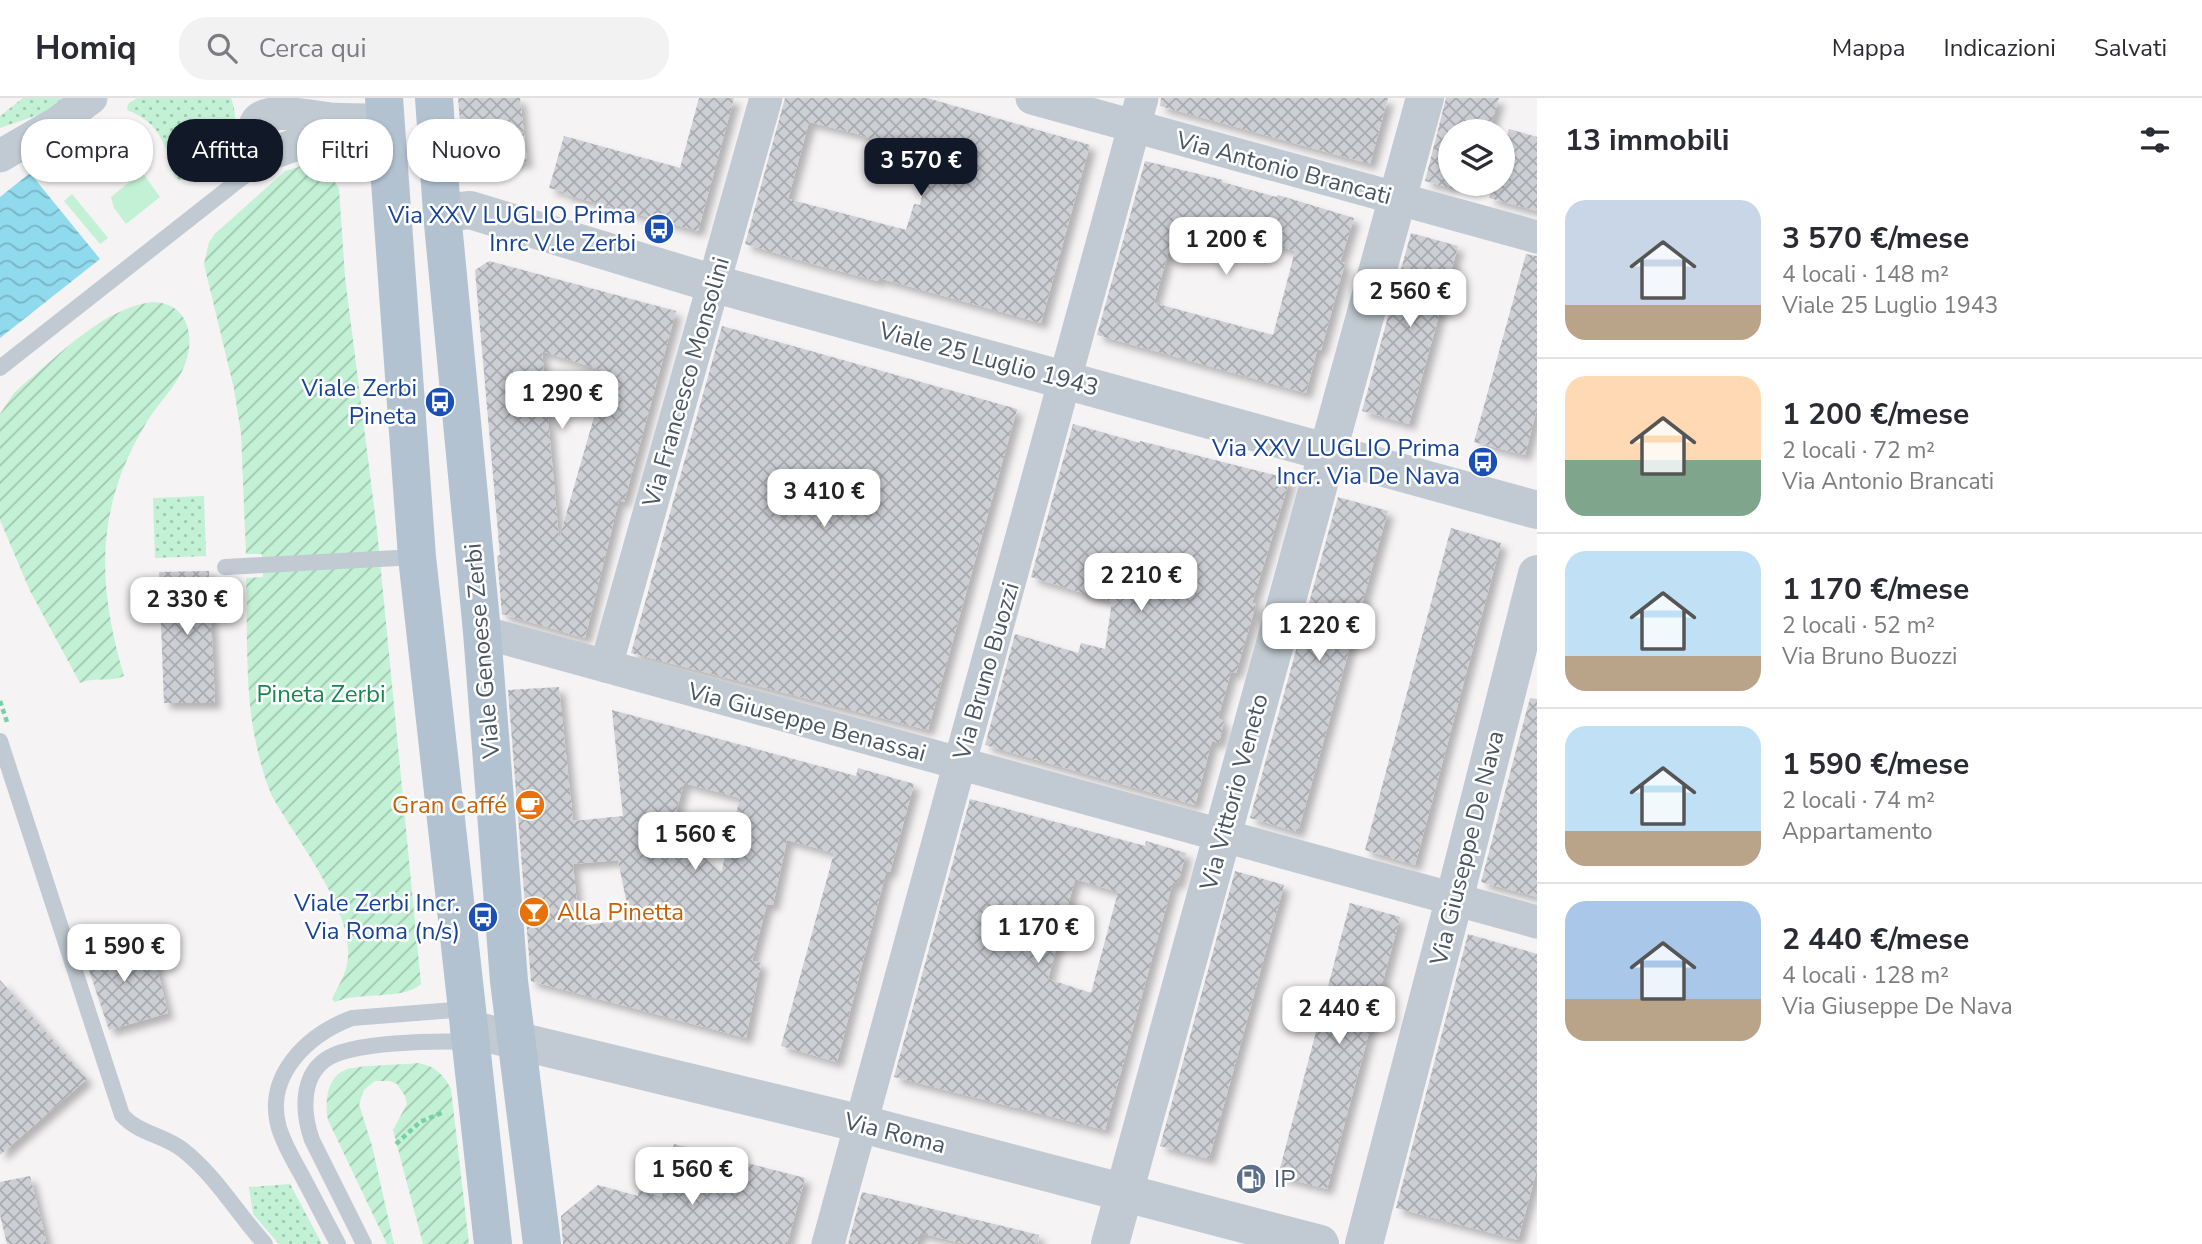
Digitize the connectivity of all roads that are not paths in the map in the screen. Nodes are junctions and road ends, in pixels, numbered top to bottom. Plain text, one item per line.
1 (91, 98) edge
2 (290, 98) edge
3 (434, 98) edge
4 (766, 98) edge
5 (1032, 98) edge
6 (1425, 98) edge
7 (1138, 112) edge
8 (261, 119) edge
9 (330, 119) joint
10 (0, 156) edge
11 (236, 182) edge
12 (389, 182) edge
13 (1398, 199) junction
14 (442, 213) junction
15 (1537, 237) edge
16 (715, 284) junction
17 (0, 368) edge
18 (1066, 381) junction
19 (1327, 453) junction
20 (1537, 510) edge
21 (417, 557) junction
22 (225, 567) dead end
23 (1537, 574) edge
24 (482, 632) junction
25 (606, 666) junction
26 (0, 741) edge
27 (960, 764) junction
28 (1222, 835) junction
29 (1454, 900) junction
30 (1537, 922) edge
31 (469, 1027) junction
32 (516, 1039) junction
33 (307, 1044) junction
34 (323, 1060) junction
35 (862, 1124) junction
36 (1124, 1193) junction
37 (265, 1244) edge
38 (338, 1244) edge
39 (364, 1244) edge
40 (493, 1244) edge
41 (542, 1244) edge
42 (828, 1244) edge
43 (1110, 1244) edge
44 (1320, 1244) edge
45 (1364, 1244) edge

1 - 10 street
2 - 9 street
3 - 14 main road, Viale Genoese Zerbi
4 - 16 street, Via Francesco Monsolini
5 - 7 street, Via Antonio Brancati
6 - 13 street, Via Vittorio Veneto
7 - 13 street, Via Antonio Brancati
7 - 18 street, Via Bruno Buozzi
8 - 9 street
11 - 17 lane
12 - 21 main road
13 - 15 street, Via Antonio Brancati
13 - 19 street, Via Vittorio Veneto
14 - 16 street, Viale 25 Luglio 1943
14 - 24 main road, Viale Genoese Zerbi
16 - 18 street, Viale 25 Luglio 1943
16 - 25 street, Via Francesco Monsolini
18 - 19 street, Viale 25 Luglio 1943
18 - 27 street, Via Bruno Buozzi
19 - 20 street, Viale 25 Luglio 1943
19 - 28 street, Via Vittorio Veneto
21 - 22 lane
21 - 31 main road
23 - 29 street, Via Giuseppe De Nava
24 - 25 street, Via Giuseppe Benassai
24 - 32 main road, Viale Genoese Zerbi
25 - 27 street, Via Giuseppe Benassai
26 - 37 lane
27 - 28 street, Via Giuseppe Benassai
27 - 35 street, Via Bruno Buozzi
28 - 29 street, Via Giuseppe Benassai
28 - 36 street, Via Vittorio Veneto
29 - 30 street, Via Giuseppe Benassai
29 - 45 street, Via Giuseppe De Nava
31 - 32 street, Via Roma
31 - 33 lane
31 - 34 lane
31 - 40 main road
32 - 35 street, Via Roma
32 - 41 main road, Viale Genoese Zerbi
33 - 34 lane
33 - 38 lane
34 - 39 lane
35 - 36 street, Via Roma
35 - 42 street, Via Bruno Buozzi
36 - 43 street, Via Vittorio Veneto
36 - 44 street, Via Roma

